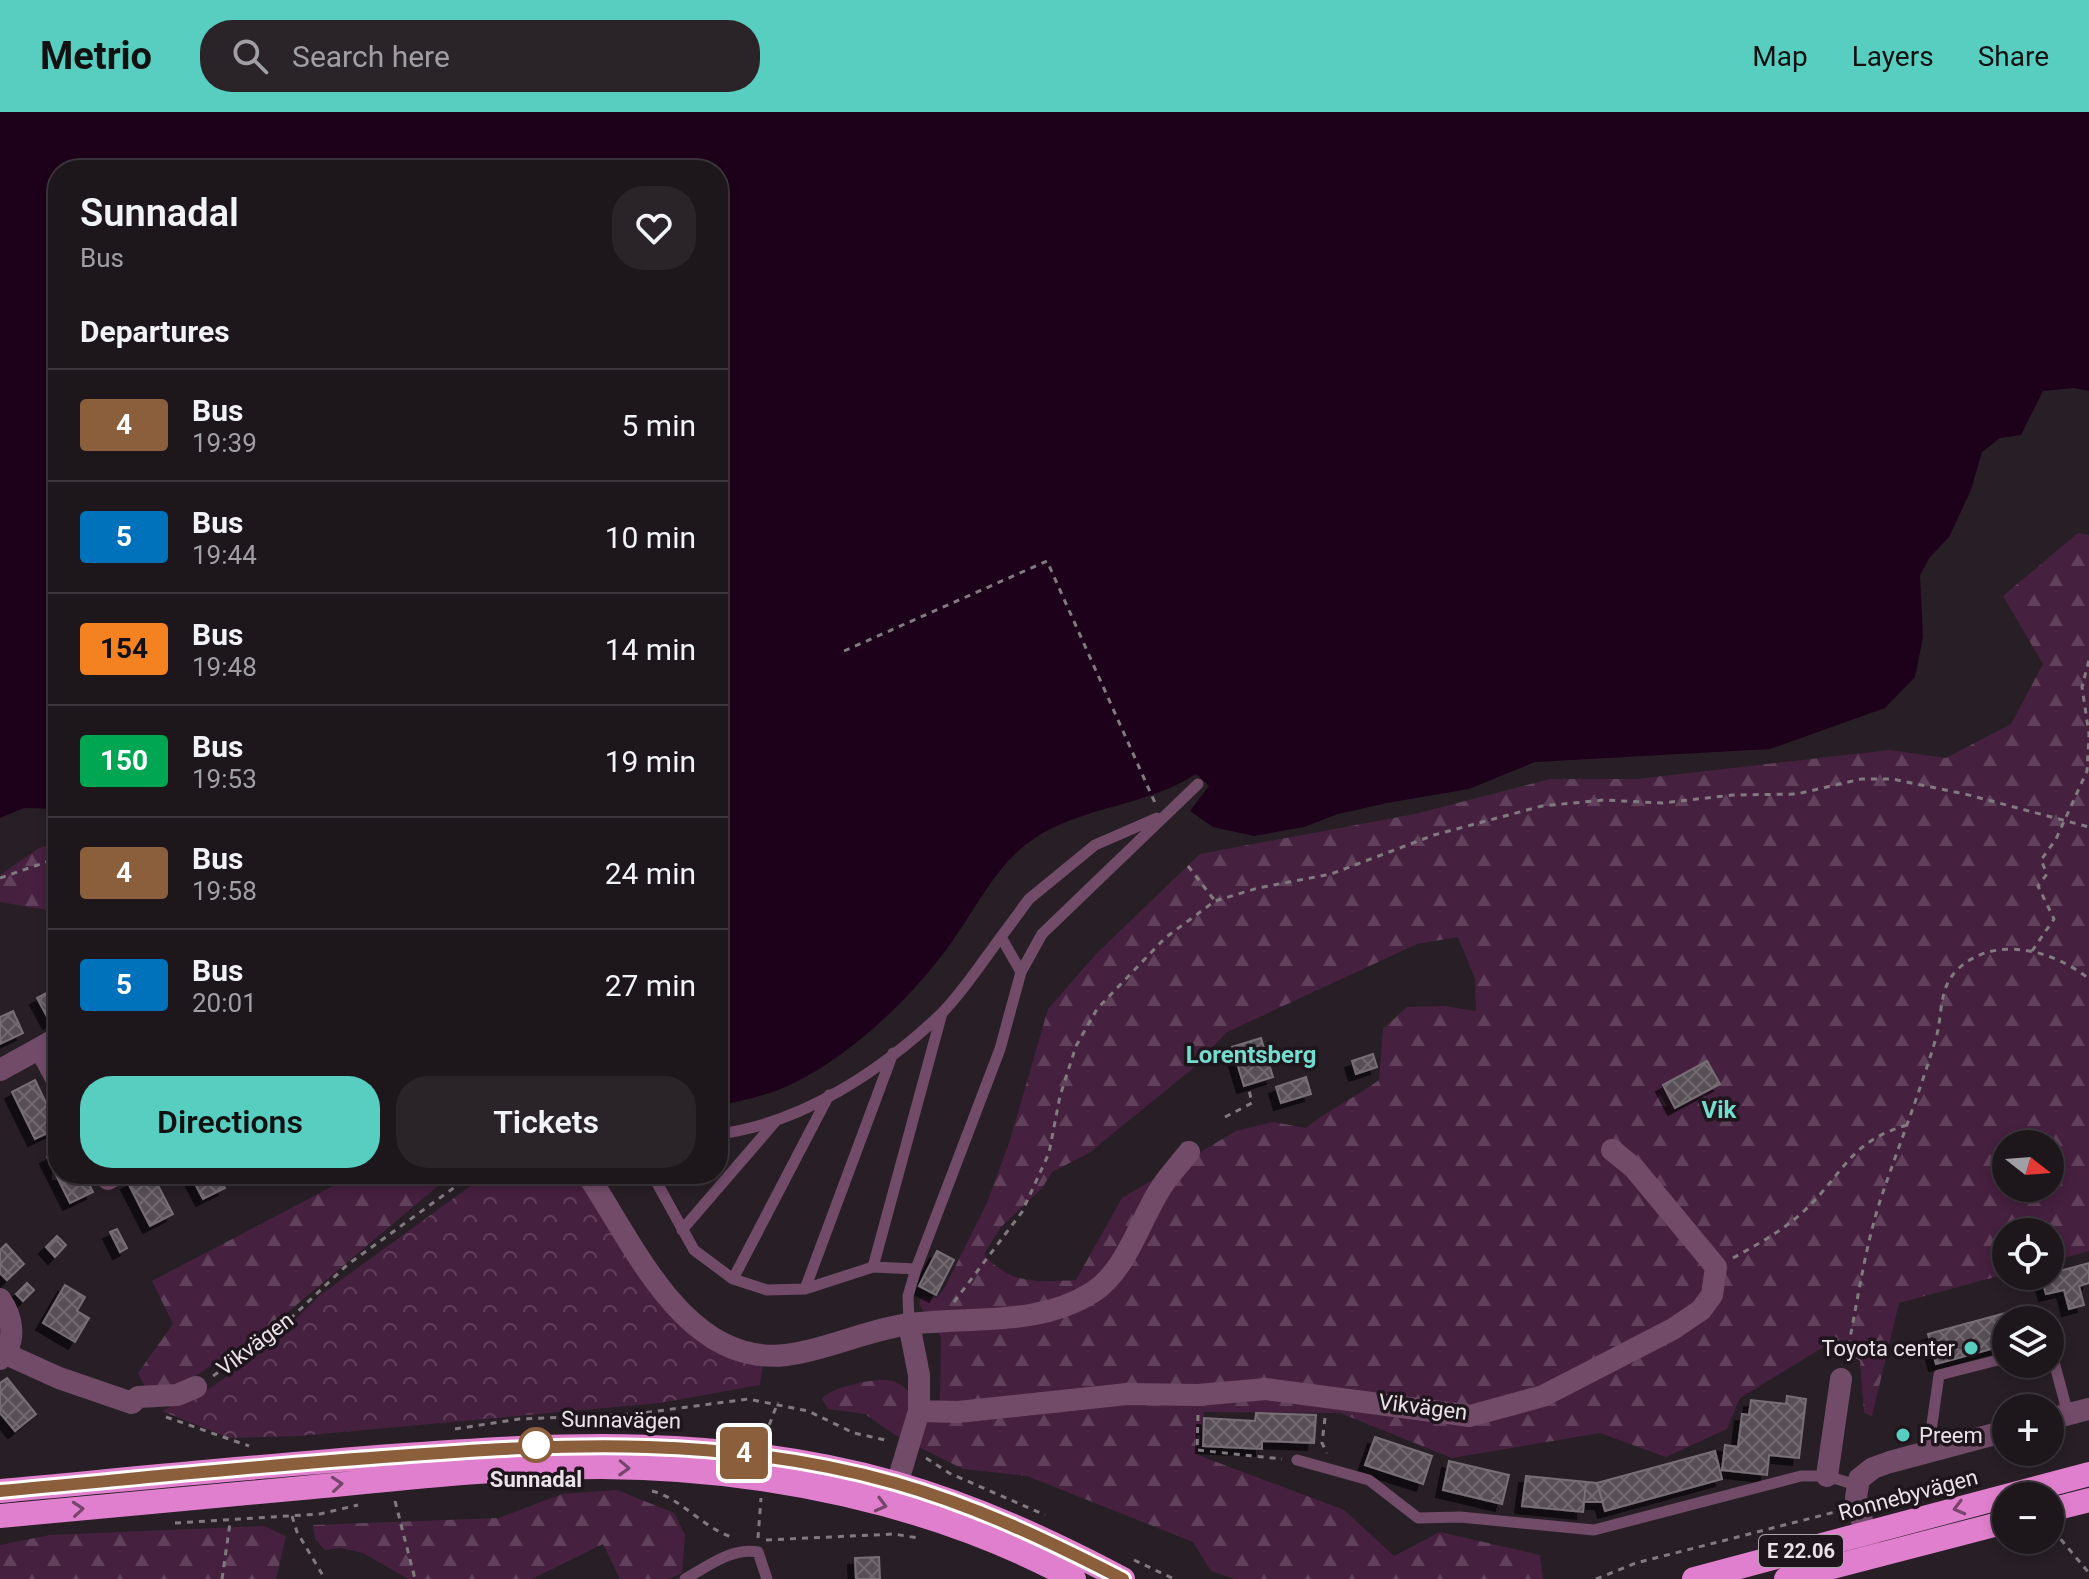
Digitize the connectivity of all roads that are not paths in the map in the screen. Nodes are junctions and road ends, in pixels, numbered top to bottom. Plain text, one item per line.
1 (1198, 784) dead end
2 (1165, 815) junction
3 (1001, 937) junction
4 (1021, 972) junction
5 (942, 1013) junction
6 (48, 1044) edge
7 (893, 1052) junction
8 (0, 1070) edge
9 (829, 1094) junction
10 (775, 1122) junction
11 (728, 1132) edge
12 (1612, 1150) dead end
13 (1189, 1152) dead end
14 (728, 1177) edge
15 (594, 1184) edge
16 (657, 1184) edge
17 (722, 1184) edge
18 (682, 1230) junction
19 (873, 1267) junction
20 (916, 1269) junction
21 (733, 1279) junction
22 (805, 1289) junction
23 (0, 1299) edge
24 (909, 1324) junction
25 (3, 1356) edge
26 (1992, 1362) edge
27 (2059, 1378) edge
28 (1841, 1379) road end
29 (196, 1387) road end
30 (919, 1411) junction
31 (2069, 1414) edge
32 (1992, 1435) edge
33 (1928, 1452) junction
34 (1297, 1460) road end
35 (2089, 1474) edge
36 (1827, 1476) junction
37 (897, 1484) junction
38 (1856, 1485) junction
39 (0, 1491) edge
40 (2089, 1500) edge
41 (2064, 1506) edge
42 (0, 1516) edge
43 (1992, 1524) edge
44 (1868, 1545) junction
45 (685, 1579) edge
46 (767, 1579) edge
47 (1074, 1579) edge
48 (1123, 1579) edge
49 (1694, 1579) edge
50 (1786, 1579) edge

1 - 2 lane
2 - 3 lane
2 - 4 lane
3 - 4 lane
3 - 5 lane
4 - 20 lane
5 - 7 lane
5 - 19 lane
6 - 8 street
7 - 9 lane
7 - 22 lane
9 - 10 lane
9 - 21 lane
10 - 11 lane
10 - 14 lane
12 - 30 street, Vikvägen
13 - 24 street
15 - 24 street
16 - 18 lane
17 - 18 lane
18 - 21 lane
19 - 20 lane
19 - 22 lane
20 - 24 lane
21 - 22 lane
23 - 25 street
24 - 30 street
25 - 29 street, Vikvägen
26 - 33 lane
27 - 31 lane
28 - 36 street
30 - 37 street
32 - 33 street
33 - 38 street
34 - 36 lane
35 -> 44 highway, Ronnebyvägen / E 22.06
36 - 38 lane
37 - 39 highway, Sunnavägen
37 - 48 highway, Sunnavägen
38 - 44 street
40 - 41 highway
42 -> 47 highway
43 - 44 highway, Ronnebyvägen / E 22.06
44 - 49 highway, Ronnebyvägen / E 22.06
44 - 50 highway, Ronnebyvägen / E 22.06
45 - 46 lane

